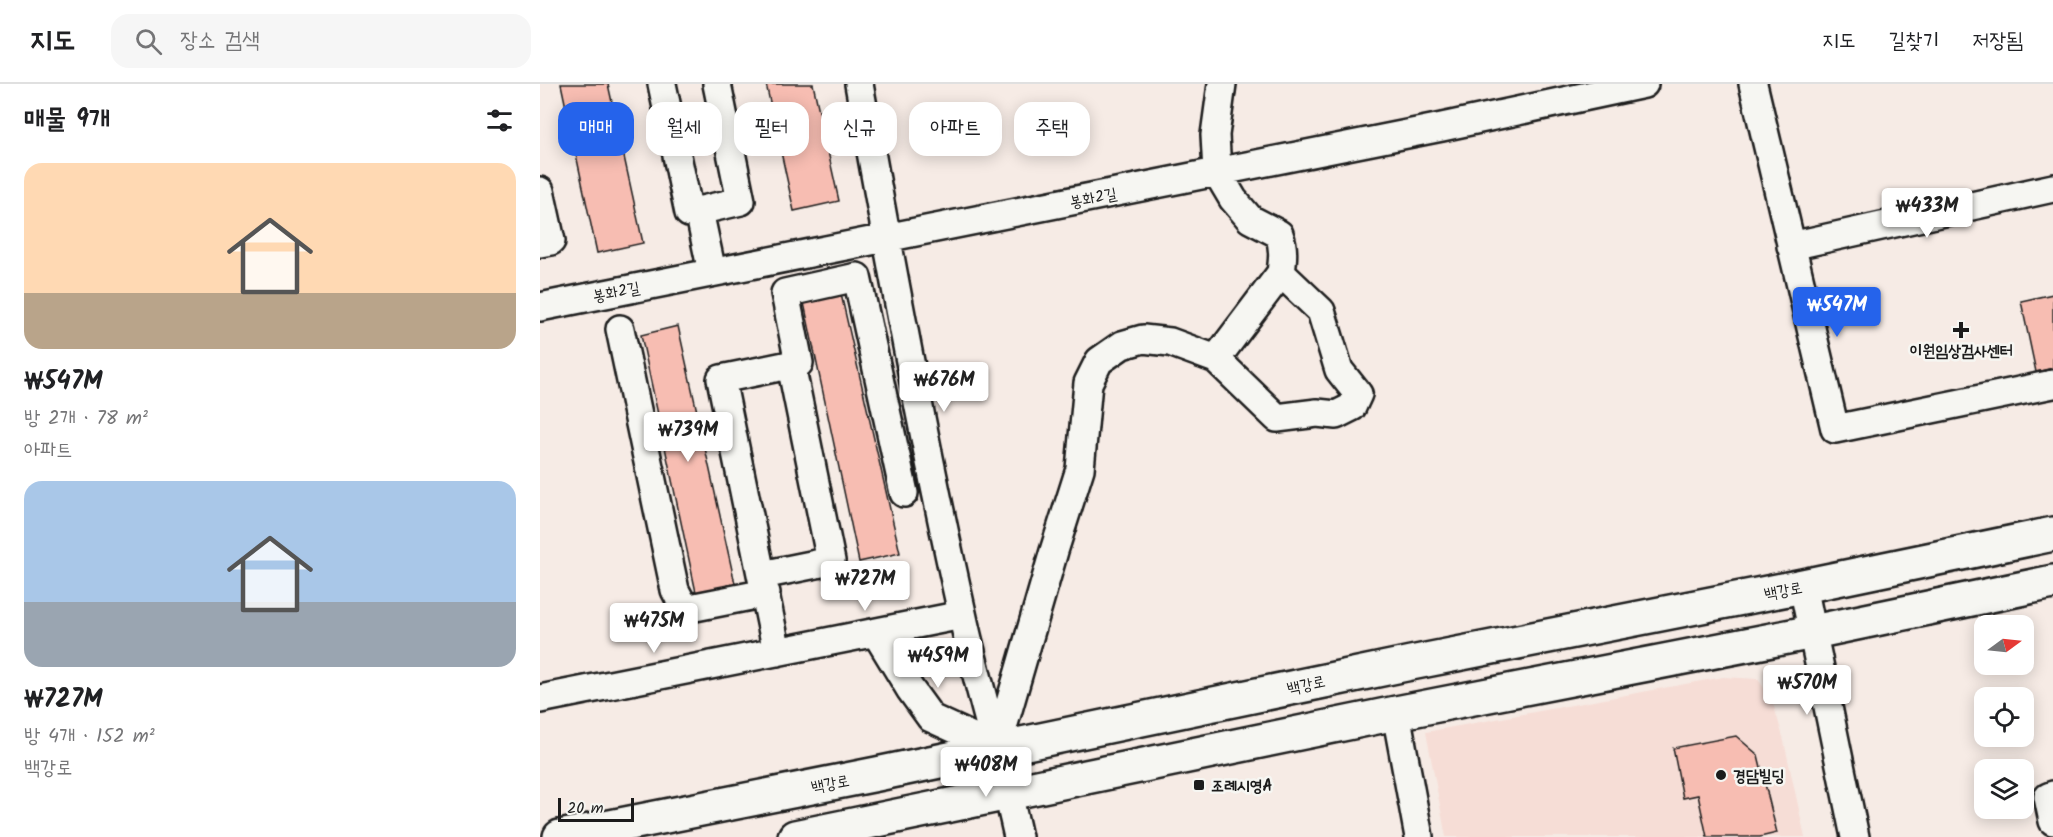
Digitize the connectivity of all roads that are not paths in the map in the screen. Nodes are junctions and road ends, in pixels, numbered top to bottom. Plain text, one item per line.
1 (662, 84) edge
2 (717, 84) edge
3 (859, 84) edge
4 (1222, 84) edge
5 (1644, 84) edge
6 (1753, 84) edge
7 (1217, 172) junction
8 (2053, 188) edge
9 (540, 191) edge
10 (699, 211) junction
11 (886, 238) junction
12 (540, 243) edge
13 (1791, 246) junction
14 (712, 272) junction
15 (1281, 273) junction
16 (540, 307) edge
17 (620, 329) dead end
18 (1216, 359) junction
19 (791, 364) junction
20 (2053, 384) edge
21 (904, 493) dead end
22 (2053, 534) edge
23 (2053, 582) edge
24 (764, 584) junction
25 (1803, 586) junction
26 (962, 615) junction
27 (1813, 632) junction
28 (876, 633) junction
29 (777, 652) junction
30 (540, 699) edge
31 (1396, 713) junction
32 (997, 748) junction
33 (1009, 794) junction
34 (2053, 795) edge
35 (2053, 821) edge
36 (560, 837) edge
37 (795, 837) edge
38 (1018, 837) edge
39 (1419, 837) edge
40 (1856, 837) edge

1 - 10 street
2 - 10 street
3 - 11 street
4 - 7 street
5 - 7 street, 봉화2길
6 - 13 street
7 - 11 street, 봉화2길
7 - 15 street
8 - 13 street
9 - 12 street
10 - 14 street
11 - 14 street, 봉화2길
11 - 26 street
13 - 20 street
14 - 16 street, 봉화2길
15 - 18 street
15 - 18 street
17 - 24 street
18 - 32 street
19 - 21 street
19 - 24 street
19 - 24 street
22 - 25 main road, 백강로
23 - 27 main road
24 - 29 street
25 - 27 street
25 - 32 main road, 백강로
26 - 28 street
26 - 32 street
27 - 31 main road
27 - 40 street
28 - 29 street
28 - 32 street
29 - 30 street
31 - 33 main road
31 - 39 street
32 - 33 street
32 - 36 main road, 백강로
33 - 37 main road
33 - 38 street
34 - 35 street

